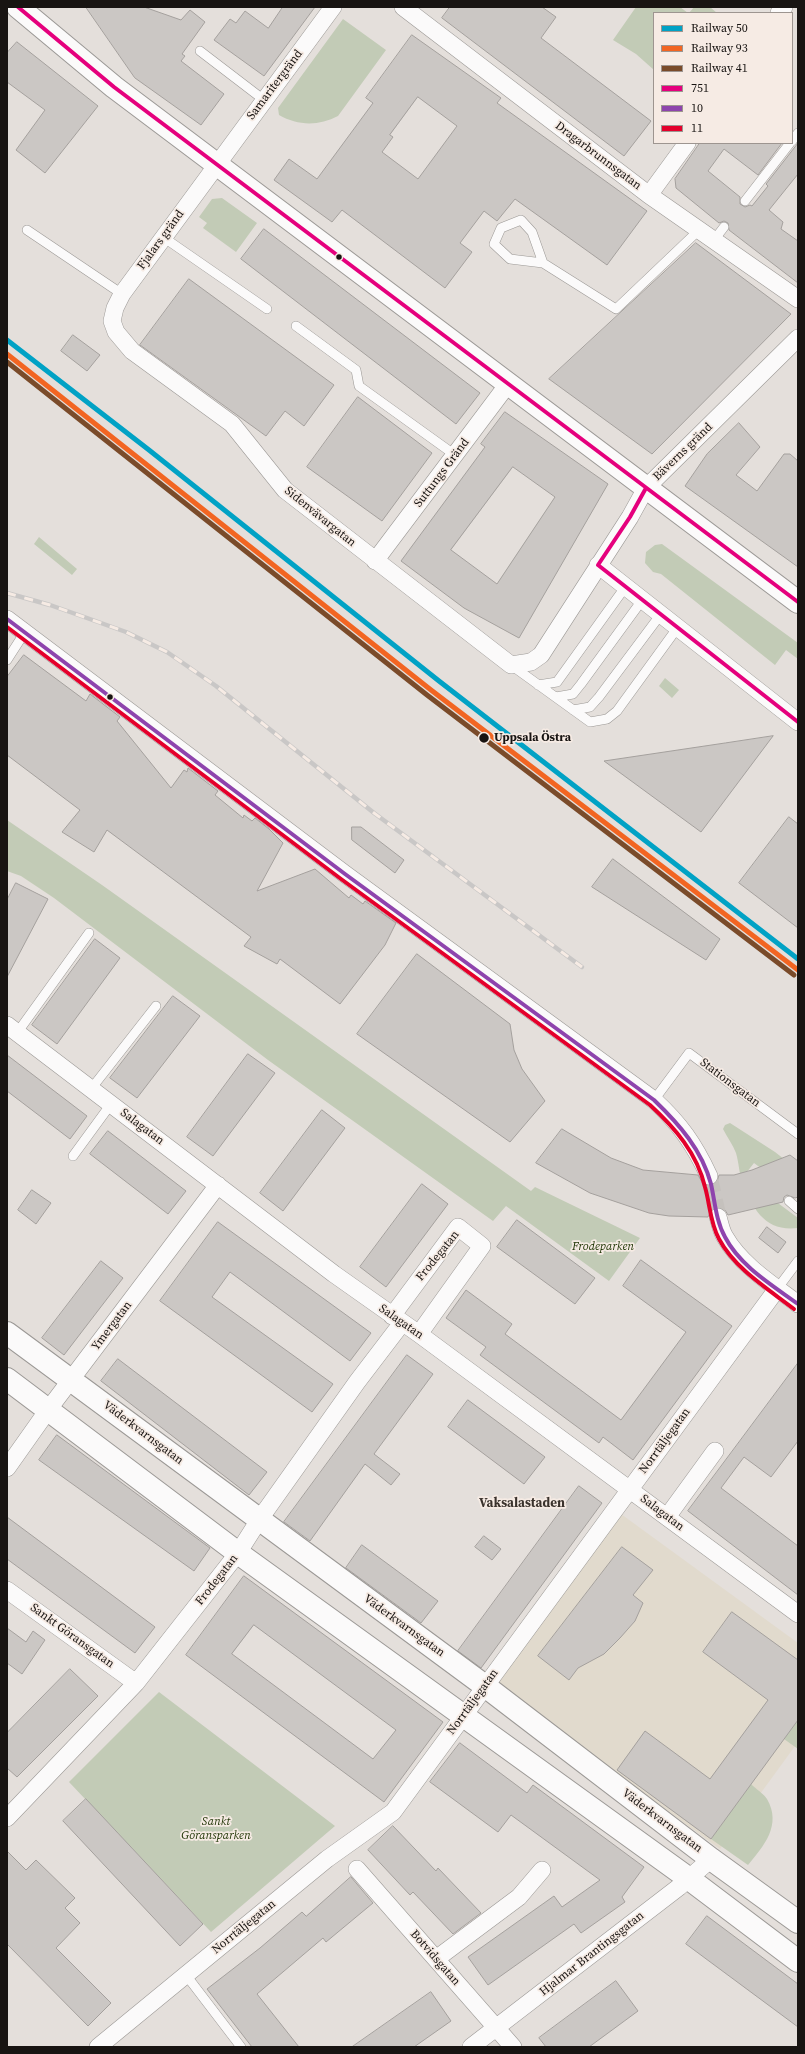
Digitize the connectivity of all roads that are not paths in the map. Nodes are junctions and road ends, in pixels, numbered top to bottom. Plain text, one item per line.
1 (18, 7) edge
2 (333, 7) edge
3 (403, 7) edge
4 (200, 51) dead end
5 (264, 100) junction
6 (685, 144) edge
7 (789, 144) edge
8 (217, 163) junction
9 (649, 195) junction
10 (745, 201) dead end
11 (724, 227) dead end
12 (27, 230) dead end
13 (700, 230) junction
14 (164, 237) junction
15 (714, 240) junction
16 (543, 263) junction
17 (122, 294) junction
18 (798, 299) edge
19 (267, 309) dead end
20 (112, 321) joint
21 (296, 326) dead end
22 (798, 338) edge
23 (508, 384) junction
24 (455, 456) junction
25 (646, 488) junction
26 (376, 561) junction
27 (598, 565) junction
28 (626, 586) junction
29 (643, 599) junction
30 (798, 602) edge
31 (661, 614) junction
32 (7, 619) edge
33 (678, 627) junction
34 (25, 632) junction
35 (7, 660) edge
36 (511, 665) junction
37 (538, 685) junction
38 (556, 698) junction
39 (573, 710) junction
40 (798, 722) edge
41 (89, 934) dead end
42 (156, 1006) dead end
43 (12, 1029) edge
44 (91, 1089) junction
45 (654, 1100) junction
46 (111, 1104) junction
47 (798, 1134) edge
48 (73, 1156) dead end
49 (708, 1176) tunnel mouth
50 (218, 1185) junction
51 (789, 1201) dead end
52 (798, 1209) edge
53 (718, 1217) tunnel mouth
54 (798, 1261) edge
55 (777, 1289) junction
56 (798, 1304) edge
57 (397, 1319) junction
58 (7, 1333) edge
59 (419, 1334) junction
60 (7, 1379) edge
61 (71, 1380) junction
62 (48, 1410) junction
63 (715, 1451) dead end
64 (7, 1468) edge
65 (630, 1489) junction
66 (667, 1517) junction
67 (259, 1520) junction
68 (238, 1553) junction
69 (7, 1590) edge
70 (798, 1614) edge
71 (136, 1683) junction
72 (485, 1686) junction
73 (463, 1716) junction
74 (7, 1818) edge
75 (711, 1859) junction
76 (357, 1869) dead end
77 (542, 1870) dead end
78 (688, 1878) junction
79 (798, 1922) edge
80 (436, 1959) junction
81 (798, 1961) edge
82 (186, 1975) junction
83 (496, 2028) junction
84 (98, 2047) edge
85 (241, 2047) edge
86 (471, 2047) edge
87 (514, 2047) edge

1 - 8 main road
2 - 5 street, Samaritergränd
3 - 9 street, Dragarbrunnsgatan
4 - 5 lane
5 - 8 street, Samaritergränd
6 - 9 street
7 - 10 lane
8 - 14 street, Fjalars gränd
8 - 23 main road
9 - 13 street, Dragarbrunnsgatan
11 - 15 lane
12 - 17 lane
13 - 15 street, Dragarbrunnsgatan
13 - 16 lane
14 - 17 street, Fjalars gränd
14 - 19 lane
15 - 18 street, Dragarbrunnsgatan
16 - 16 lane
17 - 20 street, Fjalars gränd
20 - 26 street, Sidenvävargatan
21 - 24 lane
22 - 25 street, Bäverns gränd
23 - 24 street, Suttungs Gränd
23 - 25 main road
24 - 26 street, Suttungs Gränd
25 - 27 street, Bäverns gränd
25 - 30 main road
26 - 36 street, Sidenvävargatan
27 - 28 street
27 - 36 street, Bäverns gränd
28 - 29 street
28 - 37 lane
29 - 31 street
29 - 38 lane
31 - 33 street
31 - 39 lane
32 - 34 street
33 - 39 lane
33 - 40 street
34 - 35 lane
34 - 45 street
36 - 37 lane
37 - 38 lane
38 - 39 lane
41 - 43 lane
42 - 44 lane
43 - 44 street, Salagatan
44 - 46 street, Salagatan
45 - 47 lane, Stationsgatan
45 - 49 street
46 - 48 lane
46 - 50 street, Salagatan
50 - 57 street, Salagatan
50 - 61 street, Ymergatan
51 - 52 lane
53 - 55 street
54 - 55 lane
55 - 56 street
55 - 65 street, Norrtäljegatan
57 - 59 street, Salagatan
57 - 59 street, Frodegatan
57 - 67 street, Frodegatan
58 - 61 main road, Väderkvarnsgatan
59 - 65 street, Salagatan
60 - 62 main road
61 - 62 street, Ymergatan
61 - 67 main road, Väderkvarnsgatan
62 - 64 street, Ymergatan
62 - 68 main road
63 - 66 street
65 - 66 street, Salagatan
65 - 72 street, Norrtäljegatan
66 - 70 street, Salagatan
67 - 68 street, Frodegatan
67 - 72 main road, Väderkvarnsgatan
68 - 71 street, Frodegatan
68 - 73 main road
69 - 71 street, Sankt Göransgatan
71 - 74 street, Frodegatan
72 - 73 street, Norrtäljegatan
72 - 75 main road, Väderkvarnsgatan
73 - 78 main road
73 - 82 street, Norrtäljegatan
75 - 78 street, Hjalmar Brantingsgatan
75 - 79 main road, Väderkvarnsgatan
76 - 80 street, Botvidsgatan
77 - 80 street
78 - 81 main road
78 - 83 street, Hjalmar Brantingsgatan
80 - 83 street, Botvidsgatan
82 - 84 street, Norrtäljegatan
82 - 85 lane
83 - 86 street, Hjalmar Brantingsgatan
83 - 87 street, Botvidsgatan

